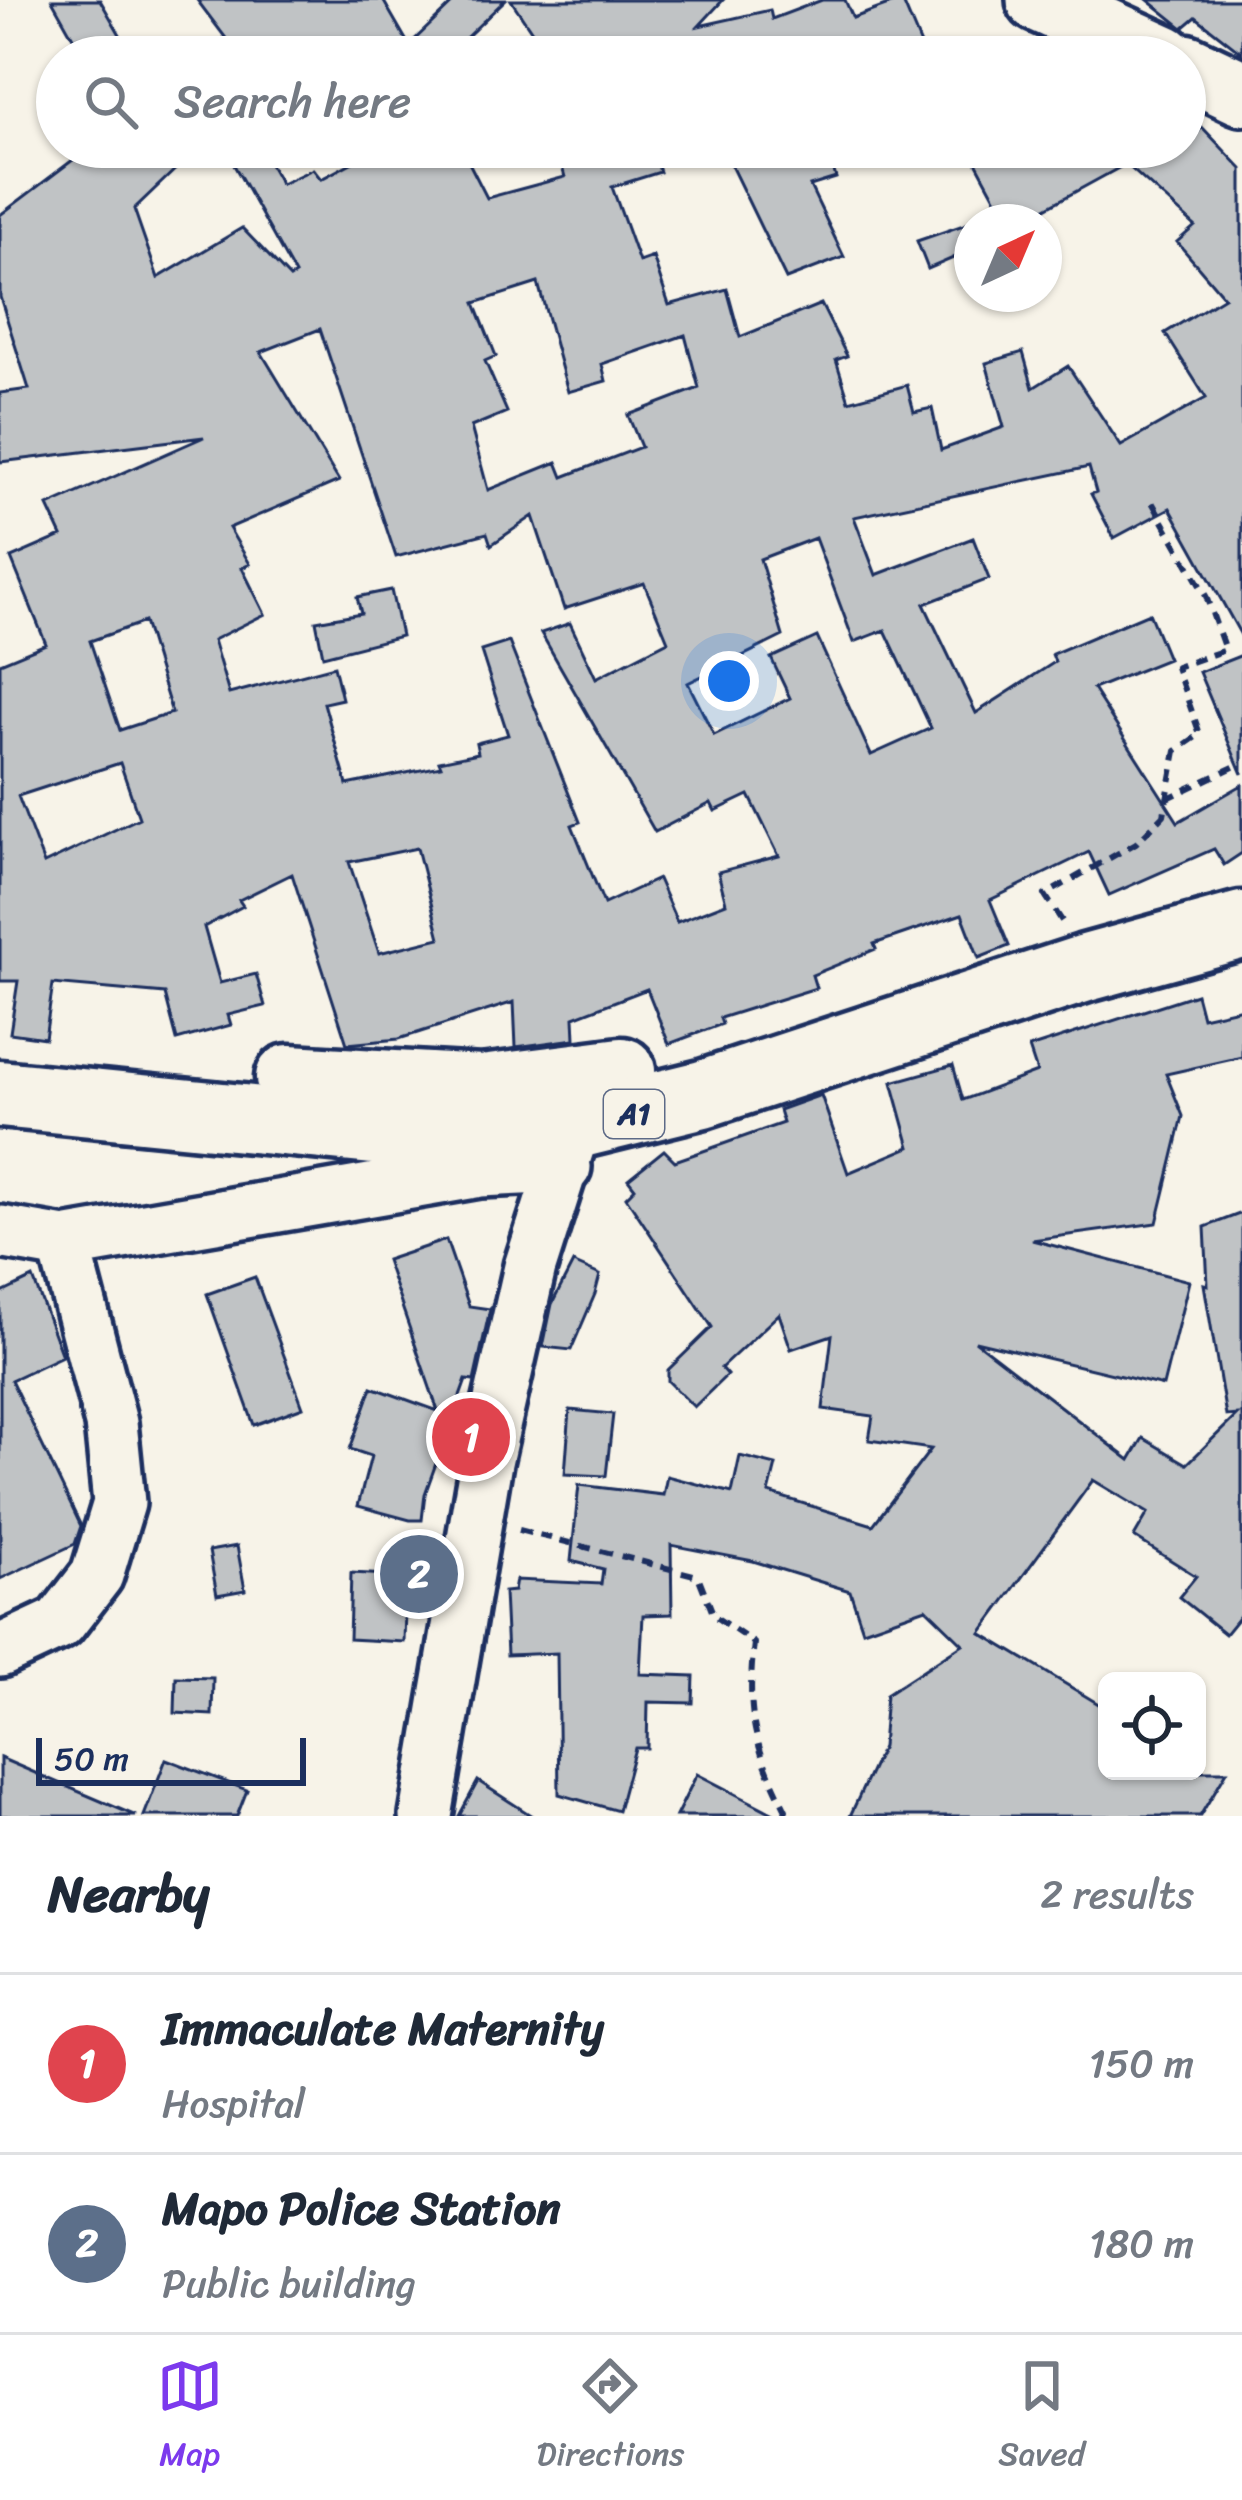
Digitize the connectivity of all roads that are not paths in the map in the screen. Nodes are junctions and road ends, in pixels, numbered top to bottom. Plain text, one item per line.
1 (1039, 0) edge
2 (1118, 36) edge
3 (1206, 76) edge
4 (1242, 93) edge
5 (1242, 892) edge
6 (1242, 925) edge
7 (0, 1054) edge
8 (0, 1094) edge
9 (577, 1124) junction
10 (0, 1232) edge
11 (64, 1244) junction
12 (0, 1651) edge
13 (426, 1816) edge

1 - 2 main road
3 - 4 main road
5 - 9 highway, A1
6 - 9 highway, A1
7 - 9 highway, A1
8 - 9 highway, A1
9 - 11 street
9 - 13 street
10 - 11 street
11 - 12 street

